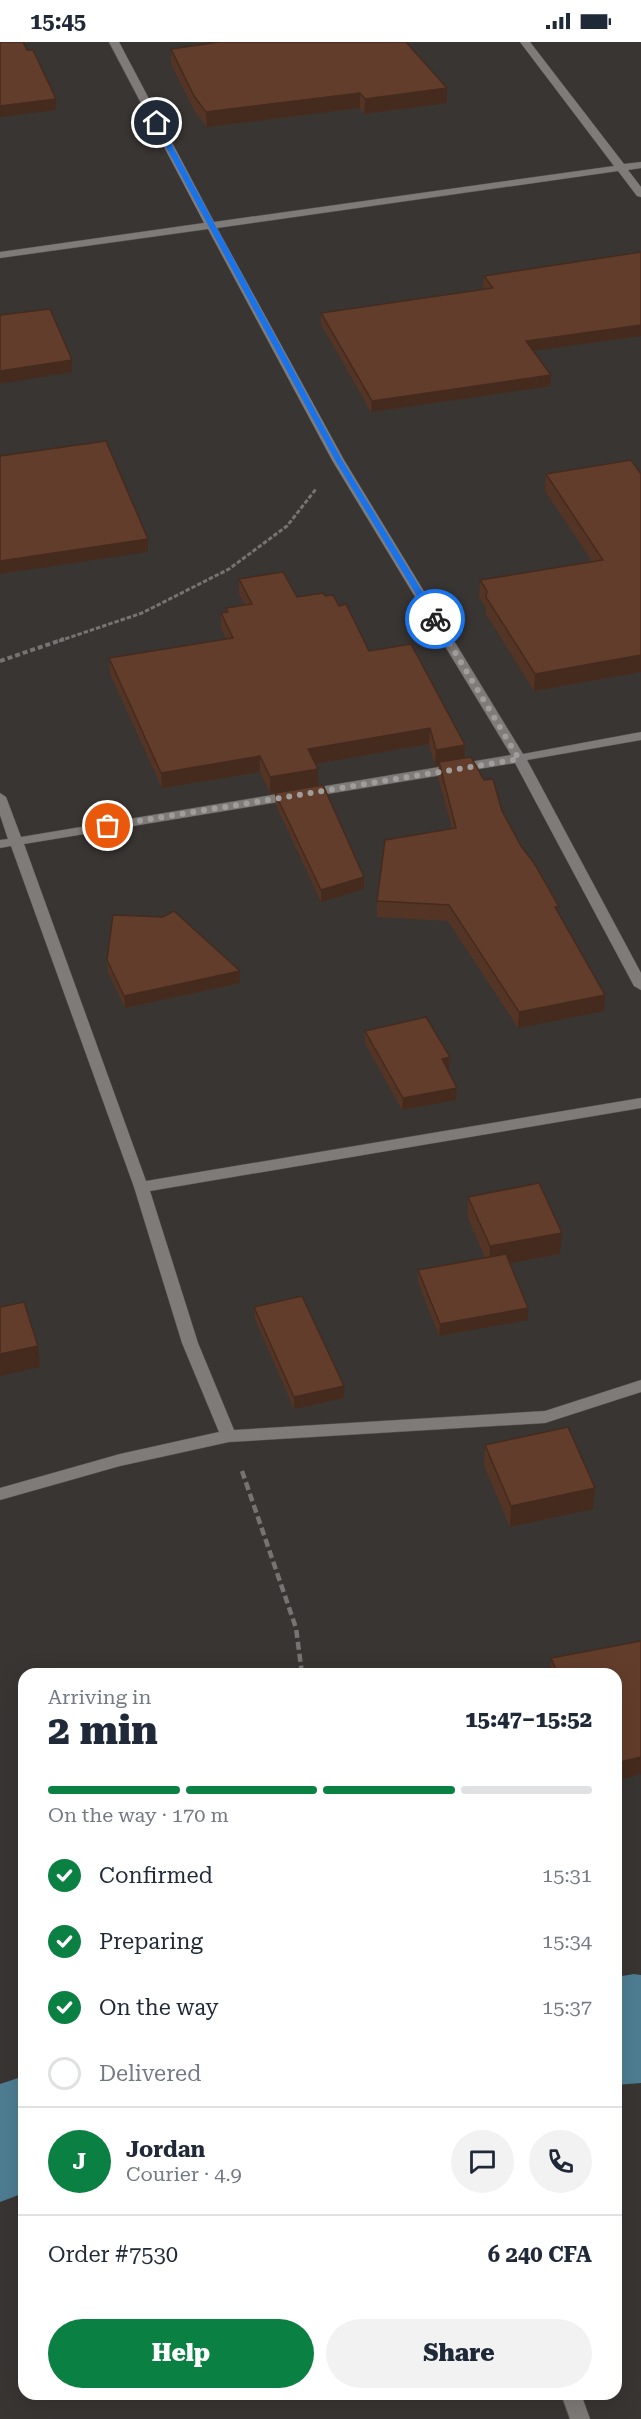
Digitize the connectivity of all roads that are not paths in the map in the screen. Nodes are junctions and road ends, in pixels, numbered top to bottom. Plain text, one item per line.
1 (114, 42) edge
2 (525, 42) edge
3 (641, 165) edge
4 (621, 168) junction
5 (641, 194) edge
6 (210, 224) junction
7 (0, 255) edge
8 (641, 736) edge
9 (519, 759) junction
10 (0, 797) edge
11 (17, 841) junction
12 (0, 843) edge
13 (641, 986) edge
14 (641, 1103) edge
15 (141, 1187) junction
16 (641, 1386) edge
17 (230, 1436) junction
18 (0, 1494) edge
19 (573, 2400) edge
20 (580, 2419) edge

1 - 6 street
2 - 4 street
3 - 4 street
4 - 5 street
4 - 6 street
6 - 7 street
6 - 9 street
8 - 9 street
9 - 11 street
9 - 13 street
10 - 11 street
11 - 12 street
11 - 15 street
14 - 15 street
15 - 17 street
16 - 17 street
17 - 18 street
19 - 20 street

